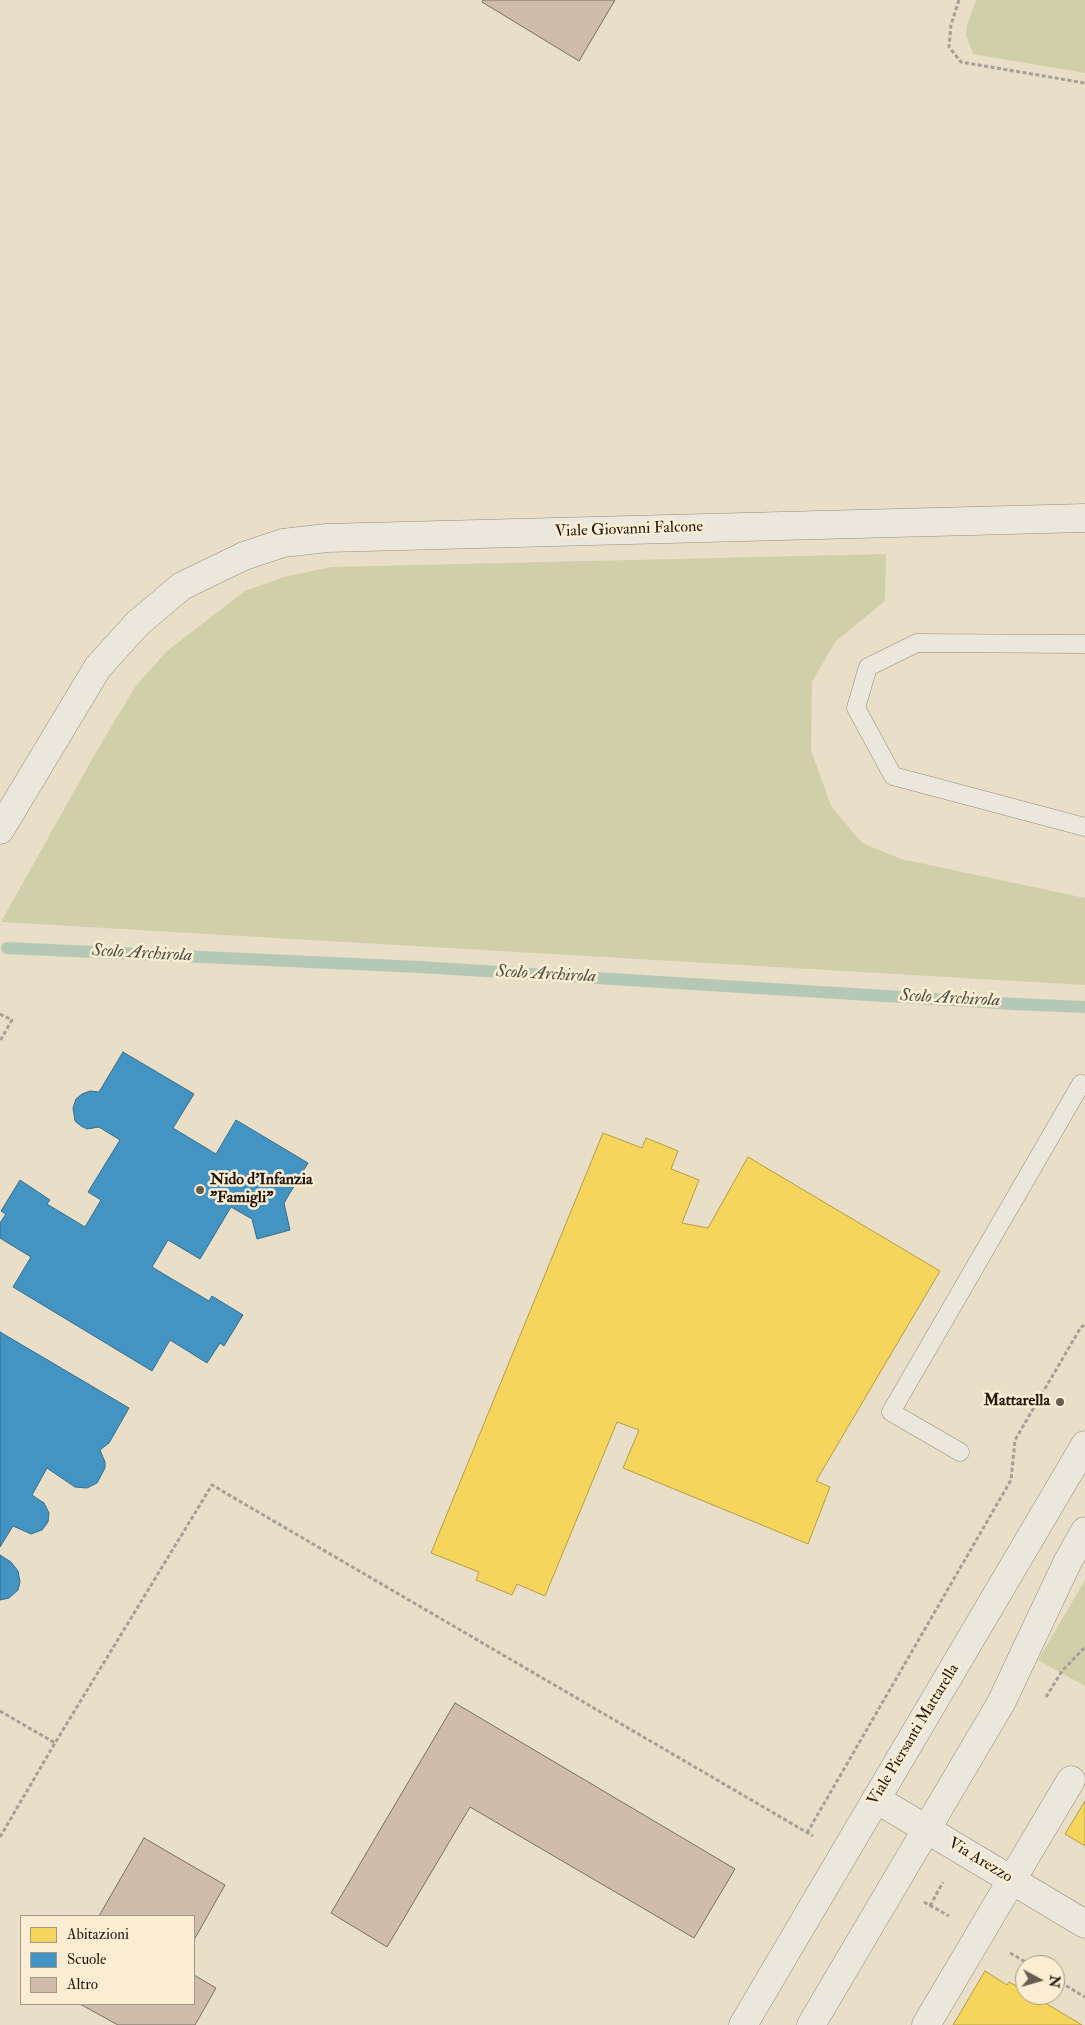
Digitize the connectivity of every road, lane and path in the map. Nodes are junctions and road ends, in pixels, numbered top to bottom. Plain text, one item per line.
1 (959, 0) edge
2 (1085, 83) edge
3 (1085, 518) edge
4 (1085, 644) edge
5 (1085, 827) edge
6 (0, 830) edge
7 (0, 1014) edge
8 (0, 1041) edge
9 (1085, 1085) edge
10 (1085, 1325) edge
11 (1085, 1445) edge
12 (960, 1452) dead end
13 (1085, 1531) edge
14 (0, 1710) edge
15 (55, 1743) junction
16 (1071, 1780) dead end
17 (876, 1798) junction
18 (927, 1829) junction
19 (807, 1833) junction
20 (0, 1837) edge
21 (844, 1854) junction
22 (1012, 1880) junction
23 (894, 1884) junction
24 (930, 1906) dead end
25 (1085, 1924) edge
26 (1065, 1985) edge
27 (1085, 1997) edge
28 (742, 2025) edge
29 (811, 2025) edge
30 (926, 2025) edge

1 - 2 path
3 - 6 street, Viale Giovanni Falcone
4 - 5 lane
7 - 8 path
9 - 12 lane
10 - 19 path
11 - 17 street, Viale Piersanti Mattarella
13 - 18 street
14 - 15 path
15 - 19 path
15 - 20 path
16 - 22 street
17 - 18 street, Via Arezzo
17 - 21 street, Viale Piersanti Mattarella
18 - 22 street, Via Arezzo
18 - 23 street
19 - 21 path
21 - 28 street, Viale Piersanti Mattarella
22 - 25 street, Via Arezzo
22 - 30 street
23 - 24 path
23 - 29 street
26 - 27 path

